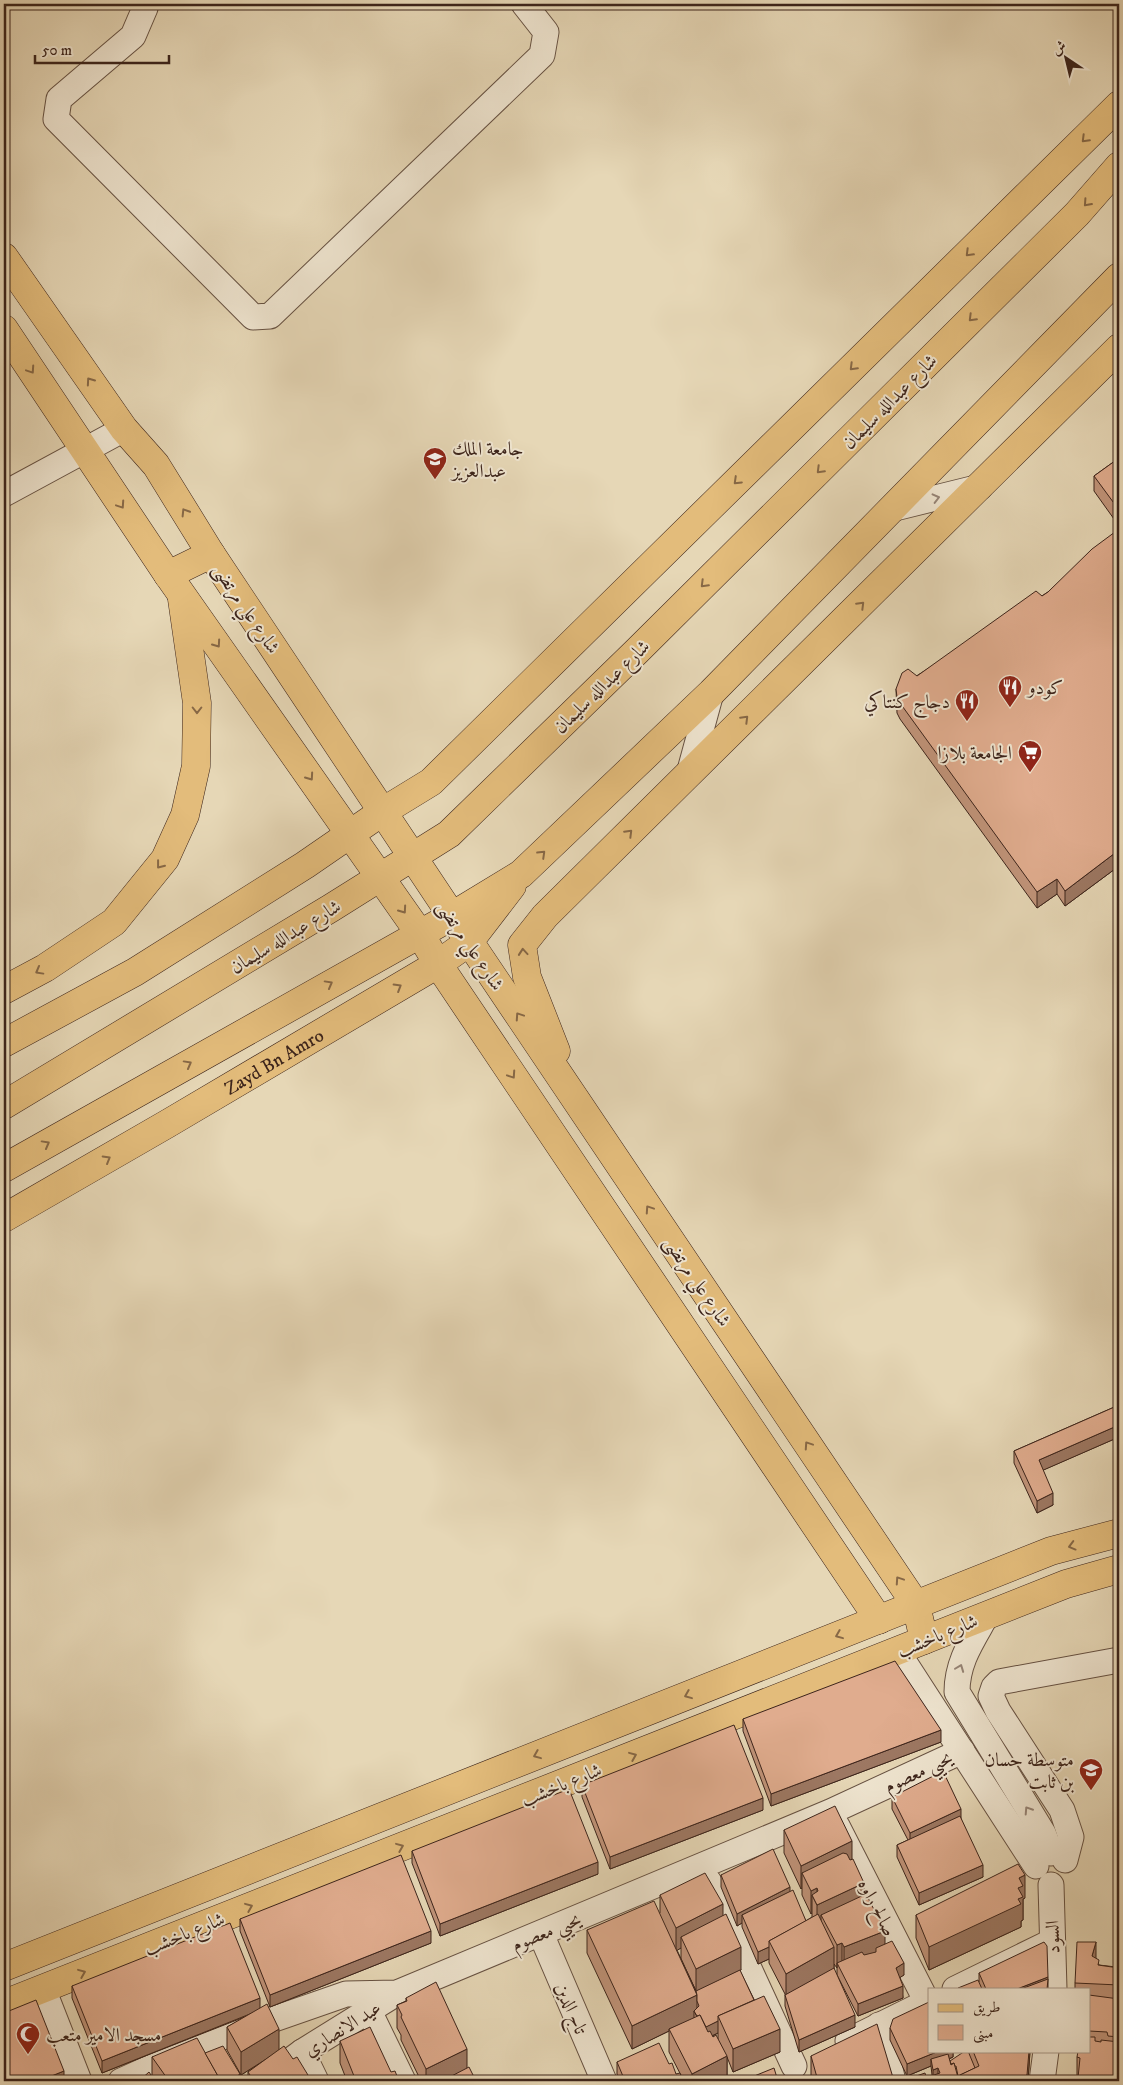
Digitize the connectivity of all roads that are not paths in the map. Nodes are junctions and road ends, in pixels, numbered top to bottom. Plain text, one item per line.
1 (143, 4) edge
2 (524, 4) edge
3 (1119, 105) edge
4 (1119, 166) edge
5 (4, 257) edge
6 (1119, 278) edge
7 (4, 329) edge
8 (1119, 348) edge
9 (1119, 359) edge
10 (1089, 380) junction
11 (124, 429) junction
12 (84, 449) junction
13 (980, 487) junction
14 (4, 494) edge
15 (892, 509) junction
16 (211, 554) junction
17 (175, 584) junction
18 (711, 692) junction
19 (689, 774) junction
20 (382, 812) junction
21 (350, 834) junction
22 (412, 857) junction
23 (521, 874) junction
24 (380, 877) junction
25 (452, 916) junction
26 (420, 934) junction
27 (469, 942) junction
28 (438, 964) junction
29 (4, 990) edge
30 (4, 1043) edge
31 (573, 1096) junction
32 (4, 1105) edge
33 (4, 1168) edge
34 (4, 1218) edge
35 (1119, 1533) edge
36 (1119, 1569) edge
37 (916, 1605) junction
38 (986, 1616) junction
39 (879, 1620) junction
40 (924, 1640) junction
41 (897, 1651) junction
42 (1119, 1660) edge
43 (962, 1751) junction
44 (830, 1812) junction
45 (1050, 1860) junction
46 (702, 1866) junction
47 (541, 1934) junction
48 (1051, 1942) junction
49 (4, 1967) edge
50 (957, 1988) edge
51 (1054, 1988) edge
52 (43, 1989) junction
53 (397, 1992) junction
54 (928, 2002) edge
55 (4, 2004) edge
56 (369, 2010) junction
57 (880, 2026) junction
58 (302, 2052) junction
59 (1046, 2052) edge
60 (797, 2067) edge
61 (134, 2079) edge
62 (79, 2081) edge
63 (262, 2081) edge
64 (316, 2081) edge
65 (403, 2081) edge
66 (604, 2081) edge
67 (893, 2081) edge
68 (1042, 2081) edge

1 - 2 street
3 -> 20 main road
4 -> 22 main road, شارع عبدالله سليمان
11 -> 5 main road, شارع علي مرتضى
6 - 15 main road
7 -> 12 main road, شارع علي مرتضى
8 - 10 main road
9 - 10 street
10 - 13 main road
11 - 12 street
16 -> 11 main road, شارع علي مرتضى
12 - 14 street
12 -> 17 main road, شارع علي مرتضى
15 -> 13 street
19 -> 13 main road
15 - 18 main road
16 - 17 main road
16 - 20 main road, شارع علي مرتضى
17 -> 21 main road, شارع علي مرتضى
17 -> 29 main road
18 - 19 street
23 -> 18 main road
31 -> 19 main road
20 - 21 main road
20 - 22 main road, شارع علي مرتضى
21 - 24 main road, شارع علي مرتضى
21 - 30 main road
22 - 24 main road, شارع عبدالله سليمان
22 - 25 main road, شارع علي مرتضى
23 - 25 main road
23 - 27 main road, Zayd Bn Amro
24 -> 26 main road, شارع علي مرتضى
24 - 32 main road, شارع عبدالله سليمان
25 - 26 main road
25 - 27 main road, شارع علي مرتضى
26 - 28 main road, شارع علي مرتضى
33 -> 26 main road
27 - 28 main road, Zayd Bn Amro
31 -> 27 main road, شارع علي مرتضى
34 -> 28 main road, Zayd Bn Amro
28 -> 39 main road, شارع علي مرتضى
37 -> 31 main road, شارع علي مرتضى
35 -> 37 main road, شارع باخشب
36 - 38 main road, شارع باخشب
37 - 39 main road, شارع باخشب
37 - 40 main road, شارع علي مرتضى
38 - 40 main road, شارع باخشب
45 -> 38 street
39 -> 49 main road, شارع باخشب
40 - 41 main road, شارع باخشب
41 - 43 street
52 -> 41 main road, شارع باخشب
42 - 45 street
43 - 44 street, يحيي معصوم
43 - 45 street
44 - 46 street, يحيي معصوم
44 - 54 street, صالح راوه
45 - 48 street, السود
46 - 47 street, يحيي معصوم
46 - 60 street
47 - 53 street, يحيي معصوم
47 - 66 street, تاج الدين
48 - 50 street
48 - 51 street, السود
52 - 55 main road, شارع باخشب
52 - 62 street
53 - 56 street, عيد الانصاري
53 - 61 street, يحيي معصوم
54 - 57 street
56 - 58 street, عيد الانصاري
56 - 65 street
57 - 60 street
57 - 67 street
58 - 63 street, عيد الانصاري
58 - 64 street
59 - 68 street

